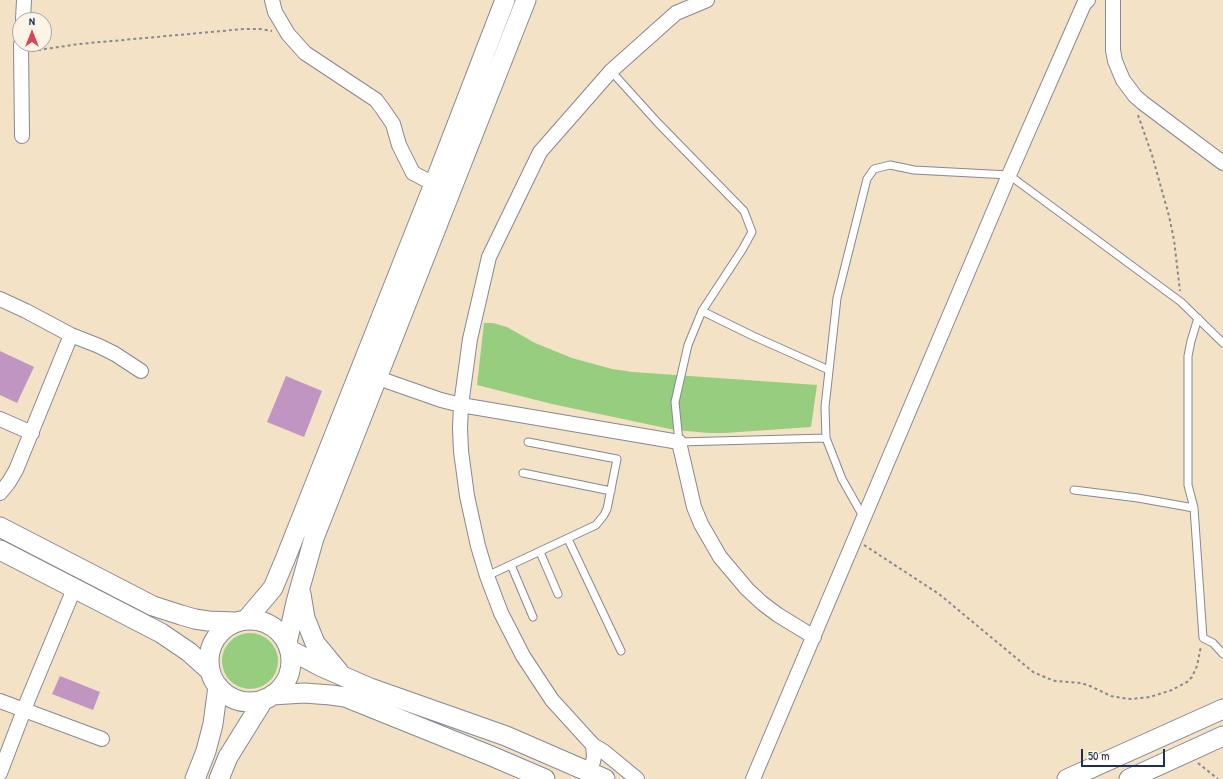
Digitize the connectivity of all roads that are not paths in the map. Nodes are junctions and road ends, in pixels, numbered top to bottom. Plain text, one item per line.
1 (24, 0) edge
2 (272, 0) edge
3 (505, 0) edge
4 (526, 0) edge
5 (707, 0) edge
6 (1088, 0) edge
7 (1113, 0) edge
8 (23, 12) edge
9 (21, 52) edge
10 (610, 71) junction
11 (22, 136) dead end
12 (1223, 163) edge
13 (1009, 175) junction
14 (434, 184) junction
15 (0, 300) edge
16 (702, 311) junction
17 (1198, 318) junction
18 (71, 335) junction
19 (1223, 343) edge
20 (829, 370) junction
21 (141, 371) dead end
22 (378, 378) junction
23 (461, 405) junction
24 (0, 419) edge
25 (32, 433) junction
26 (826, 438) junction
27 (528, 442) dead end
28 (679, 442) junction
29 (524, 473) dead end
30 (1074, 490) dead end
31 (1, 491) edge
32 (610, 491) junction
33 (1194, 508) junction
34 (864, 518) junction
35 (0, 528) edge
36 (568, 538) junction
37 (0, 550) edge
38 (540, 552) junction
39 (511, 565) junction
40 (487, 576) junction
41 (74, 588) junction
42 (300, 588) junction
43 (558, 594) dead end
44 (533, 617) dead end
45 (241, 621) junction
46 (814, 637) junction
47 (288, 646) junction
48 (621, 651) dead end
49 (1223, 654) edge
50 (343, 676) junction
51 (214, 679) junction
52 (268, 697) junction
53 (0, 701) edge
54 (1223, 709) edge
55 (24, 710) junction
56 (1223, 736) edge
57 (102, 739) dead end
58 (593, 745) junction
59 (4, 752) edge
60 (586, 771) junction
61 (0, 773) edge
62 (539, 778) edge
63 (195, 779) edge
64 (219, 779) edge
65 (605, 779) edge
66 (637, 779) edge
67 (753, 779) edge
68 (1067, 779) edge
69 (1129, 779) edge

1 - 8 street
2 - 14 street
3 - 14 street
4 - 22 street
5 - 10 street
6 - 13 street
7 - 12 street
9 - 11 street
10 - 16 lane
10 - 23 street
13 - 17 lane
13 - 20 lane
13 - 34 street
14 - 45 street
15 - 18 street
16 - 20 lane
16 - 28 lane
17 - 19 lane
17 - 33 lane
18 - 21 street
18 - 25 street
20 - 26 lane
22 - 23 street
22 - 42 street
23 - 28 street
23 - 40 street
24 - 25 street
25 - 31 street
26 - 28 lane
26 - 34 lane
27 - 32 lane
28 - 46 street
29 - 32 lane
30 - 33 lane
32 - 36 lane
33 - 49 lane
34 - 46 street
35 - 45 street
36 - 38 lane
36 - 48 lane
37 - 41 street
38 - 39 lane
38 - 43 lane
39 - 40 lane
39 - 44 lane
40 - 58 street
41 - 51 street
41 - 55 street
42 - 47 street
42 - 50 street
45 - 47 street
45 - 51 street
46 - 67 street
47 - 50 street
47 - 52 street
50 - 60 street
51 - 52 street
51 - 63 street
52 - 62 street
52 - 64 street
53 - 55 street
54 - 68 street
55 - 57 street
55 - 59 street
56 - 69 street
58 - 60 street
58 - 66 street
59 - 61 street
60 - 65 street

